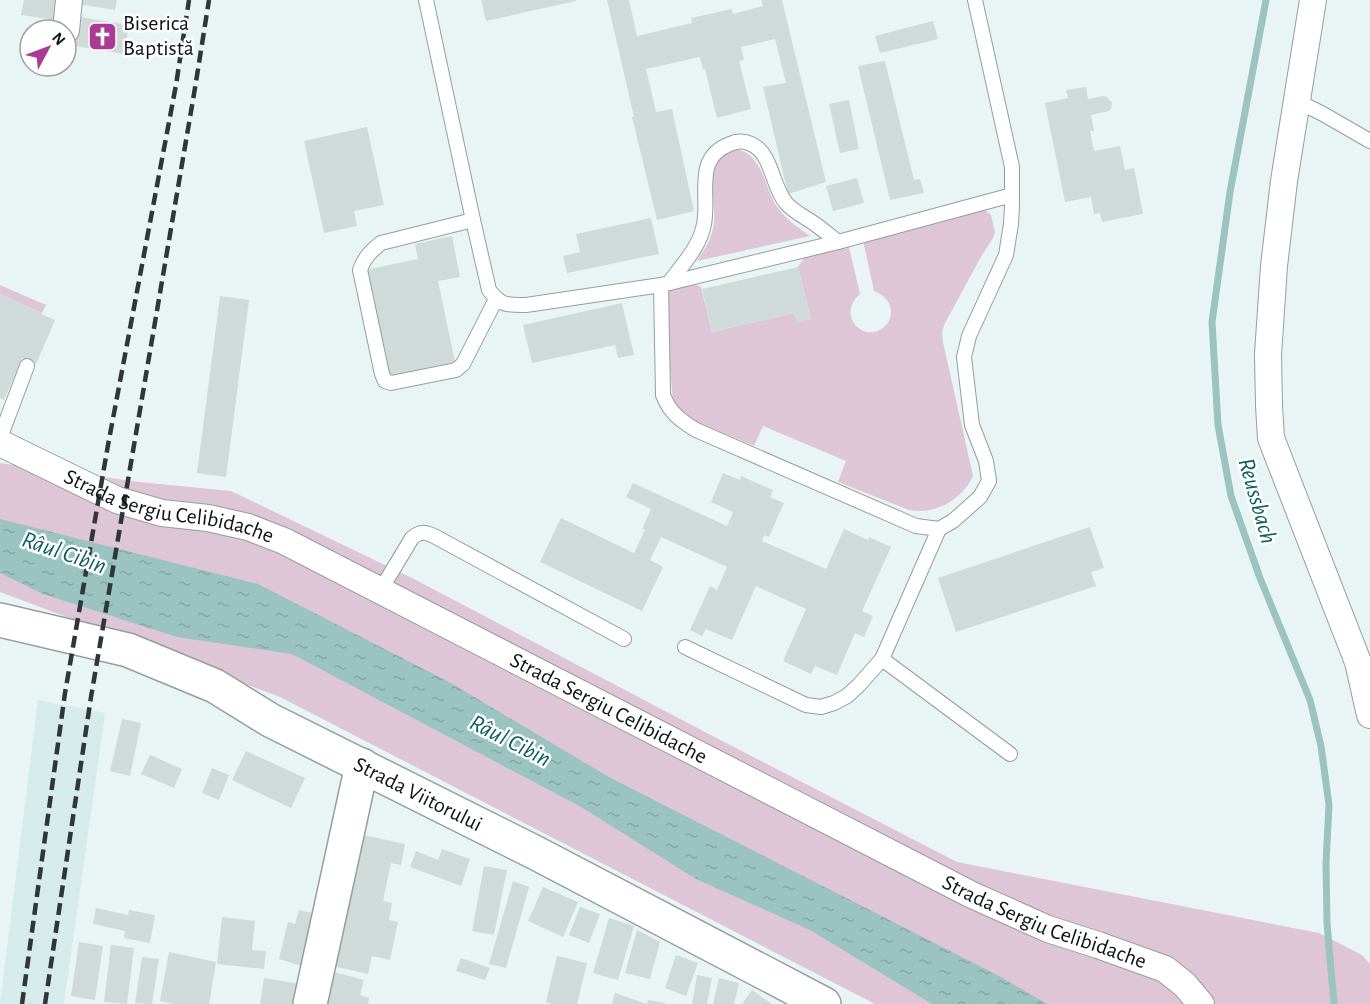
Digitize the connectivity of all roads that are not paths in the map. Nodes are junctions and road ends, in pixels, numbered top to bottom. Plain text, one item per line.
1 (69, 0) edge
2 (426, 0) edge
3 (975, 0) edge
4 (1313, 0) edge
5 (67, 18) edge
6 (1297, 101) junction
7 (1370, 141) edge
8 (1012, 195) junction
9 (472, 220) junction
10 (838, 242) junction
11 (665, 284) junction
12 (496, 299) junction
13 (27, 366) dead end
14 (0, 438) edge
15 (0, 443) edge
16 (939, 529) junction
17 (380, 591) junction
18 (0, 620) edge
19 (624, 639) dead end
20 (685, 647) dead end
21 (882, 659) junction
22 (1370, 715) edge
23 (1010, 754) dead end
24 (362, 765) junction
25 (309, 1004) edge
26 (824, 1004) edge
27 (1201, 1004) edge

1 - 5 street
2 - 9 lane
3 - 8 lane
4 - 6 street
6 - 7 lane
6 - 22 street
8 - 10 lane
8 - 16 lane
9 - 12 lane
9 - 12 lane
10 - 11 lane
10 - 11 lane
11 - 12 lane
11 - 16 lane
13 - 14 lane
15 - 17 street, Strada Sergiu Celibidache
16 - 21 lane
17 - 19 lane
17 - 27 street, Strada Sergiu Celibidache
18 - 24 street, Strada Viitorului
20 - 21 lane
21 - 23 lane
24 - 25 street
24 - 26 street, Strada Viitorului

